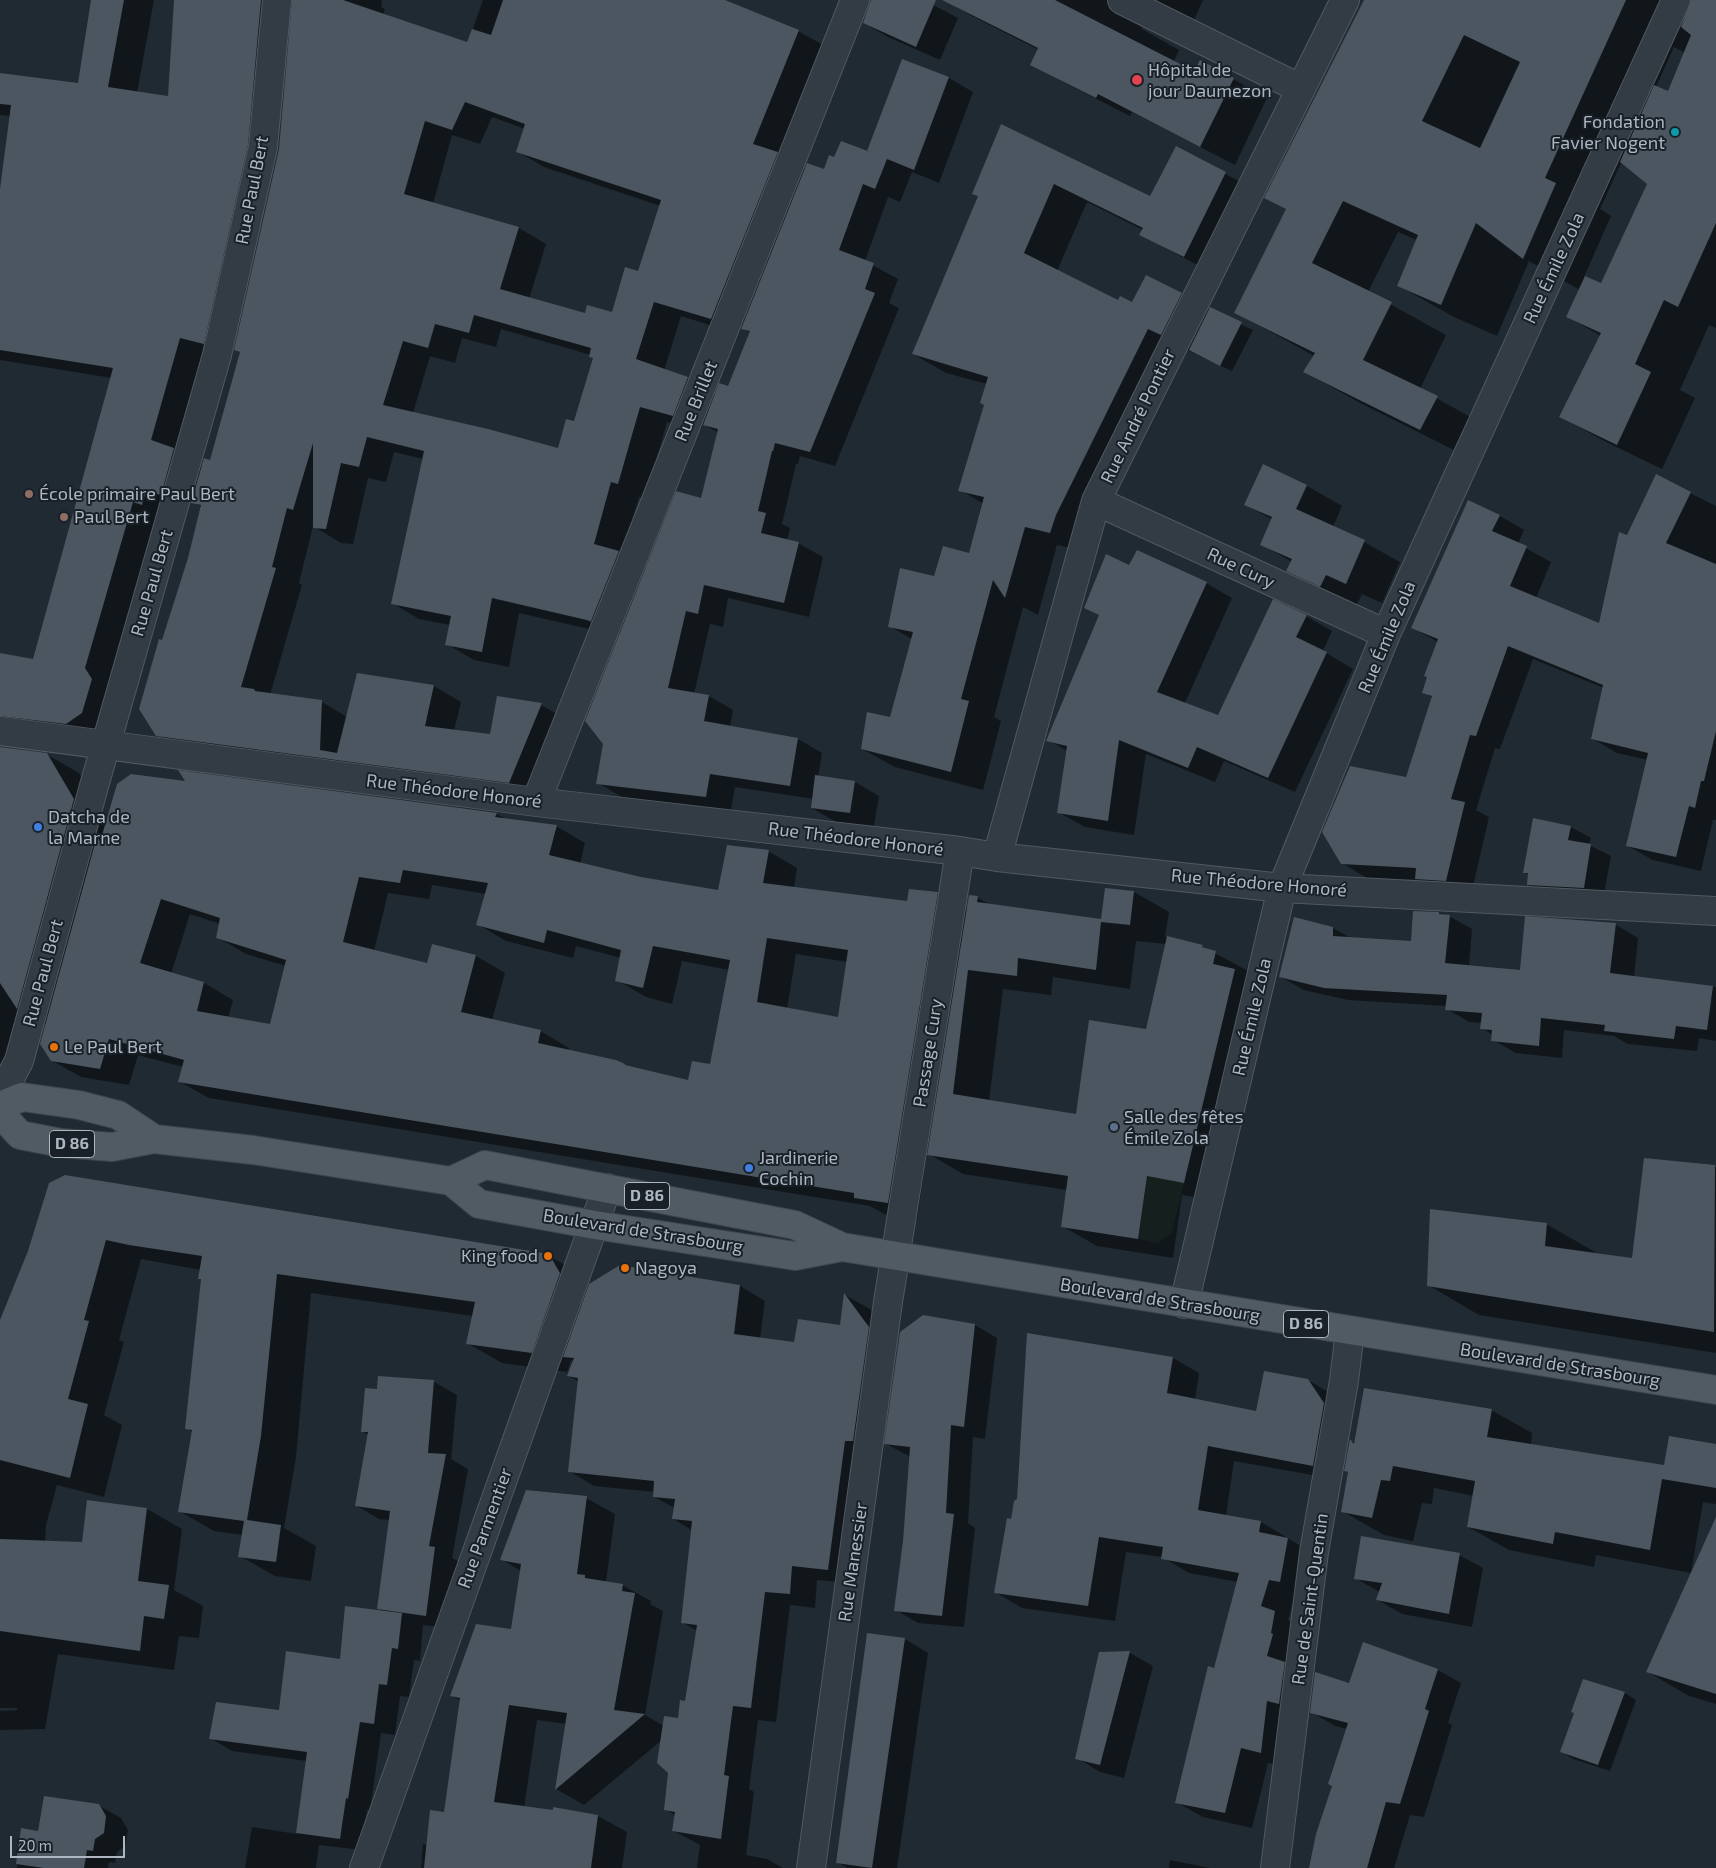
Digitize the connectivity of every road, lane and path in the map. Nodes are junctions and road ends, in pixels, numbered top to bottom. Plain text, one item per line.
1 (277, 0) edge
2 (856, 0) edge
3 (1122, 0) edge
4 (1345, 0) edge
5 (1676, 0) edge
6 (1301, 89) junction
7 (1096, 501) junction
8 (1386, 634) junction
9 (0, 731) edge
10 (106, 746) junction
11 (536, 802) junction
12 (960, 851) junction
13 (998, 857) junction
14 (1282, 888) junction
15 (1716, 911) edge
16 (0, 1097) edge
17 (0, 1106) edge
18 (0, 1114) edge
19 (154, 1139) junction
20 (451, 1181) junction
21 (607, 1188) junction
22 (594, 1225) junction
23 (842, 1247) junction
24 (896, 1256) junction
25 (1184, 1304) junction
26 (1350, 1331) junction
27 (1716, 1390) edge
28 (364, 1868) edge
29 (811, 1868) edge
30 (1275, 1868) edge

1 - 10 street, Rue Paul Bert
2 - 11 street, Rue Brillet
3 - 6 street
4 - 6 street, Rue André Pontier
5 - 8 street, Rue Émile Zola
6 - 7 street, Rue André Pontier
7 - 8 street, Rue Cury
7 - 13 street, Rue André Pontier
8 - 14 street, Rue Émile Zola
9 - 10 street, Rue Théodore Honoré
10 - 11 street, Rue Théodore Honoré
10 - 16 street, Rue Paul Bert
11 - 12 street, Rue Théodore Honoré
12 - 13 street, Rue Théodore Honoré
12 - 24 street, Passage Cury
13 - 14 street, Rue Théodore Honoré
14 - 15 street, Rue Théodore Honoré
14 - 25 street, Rue Émile Zola
17 - 19 main road, D 86
18 - 19 main road, D 86
19 - 20 main road, D 86
20 - 21 main road, Boulevard de Strasbourg / D 86
20 - 22 main road, Boulevard de Strasbourg / D 86
21 - 22 street, Rue Parmentier
21 - 23 main road, Boulevard de Strasbourg / D 86
22 - 23 main road, Boulevard de Strasbourg / D 86
22 - 28 street, Rue Parmentier
23 - 24 main road, Boulevard de Strasbourg / D 86
24 - 25 main road, Boulevard de Strasbourg / D 86
24 - 29 street, Rue Manessier
25 - 26 main road, Boulevard de Strasbourg / D 86
26 - 27 main road, Boulevard de Strasbourg / D 86
26 - 30 street, Rue de Saint-Quentin

